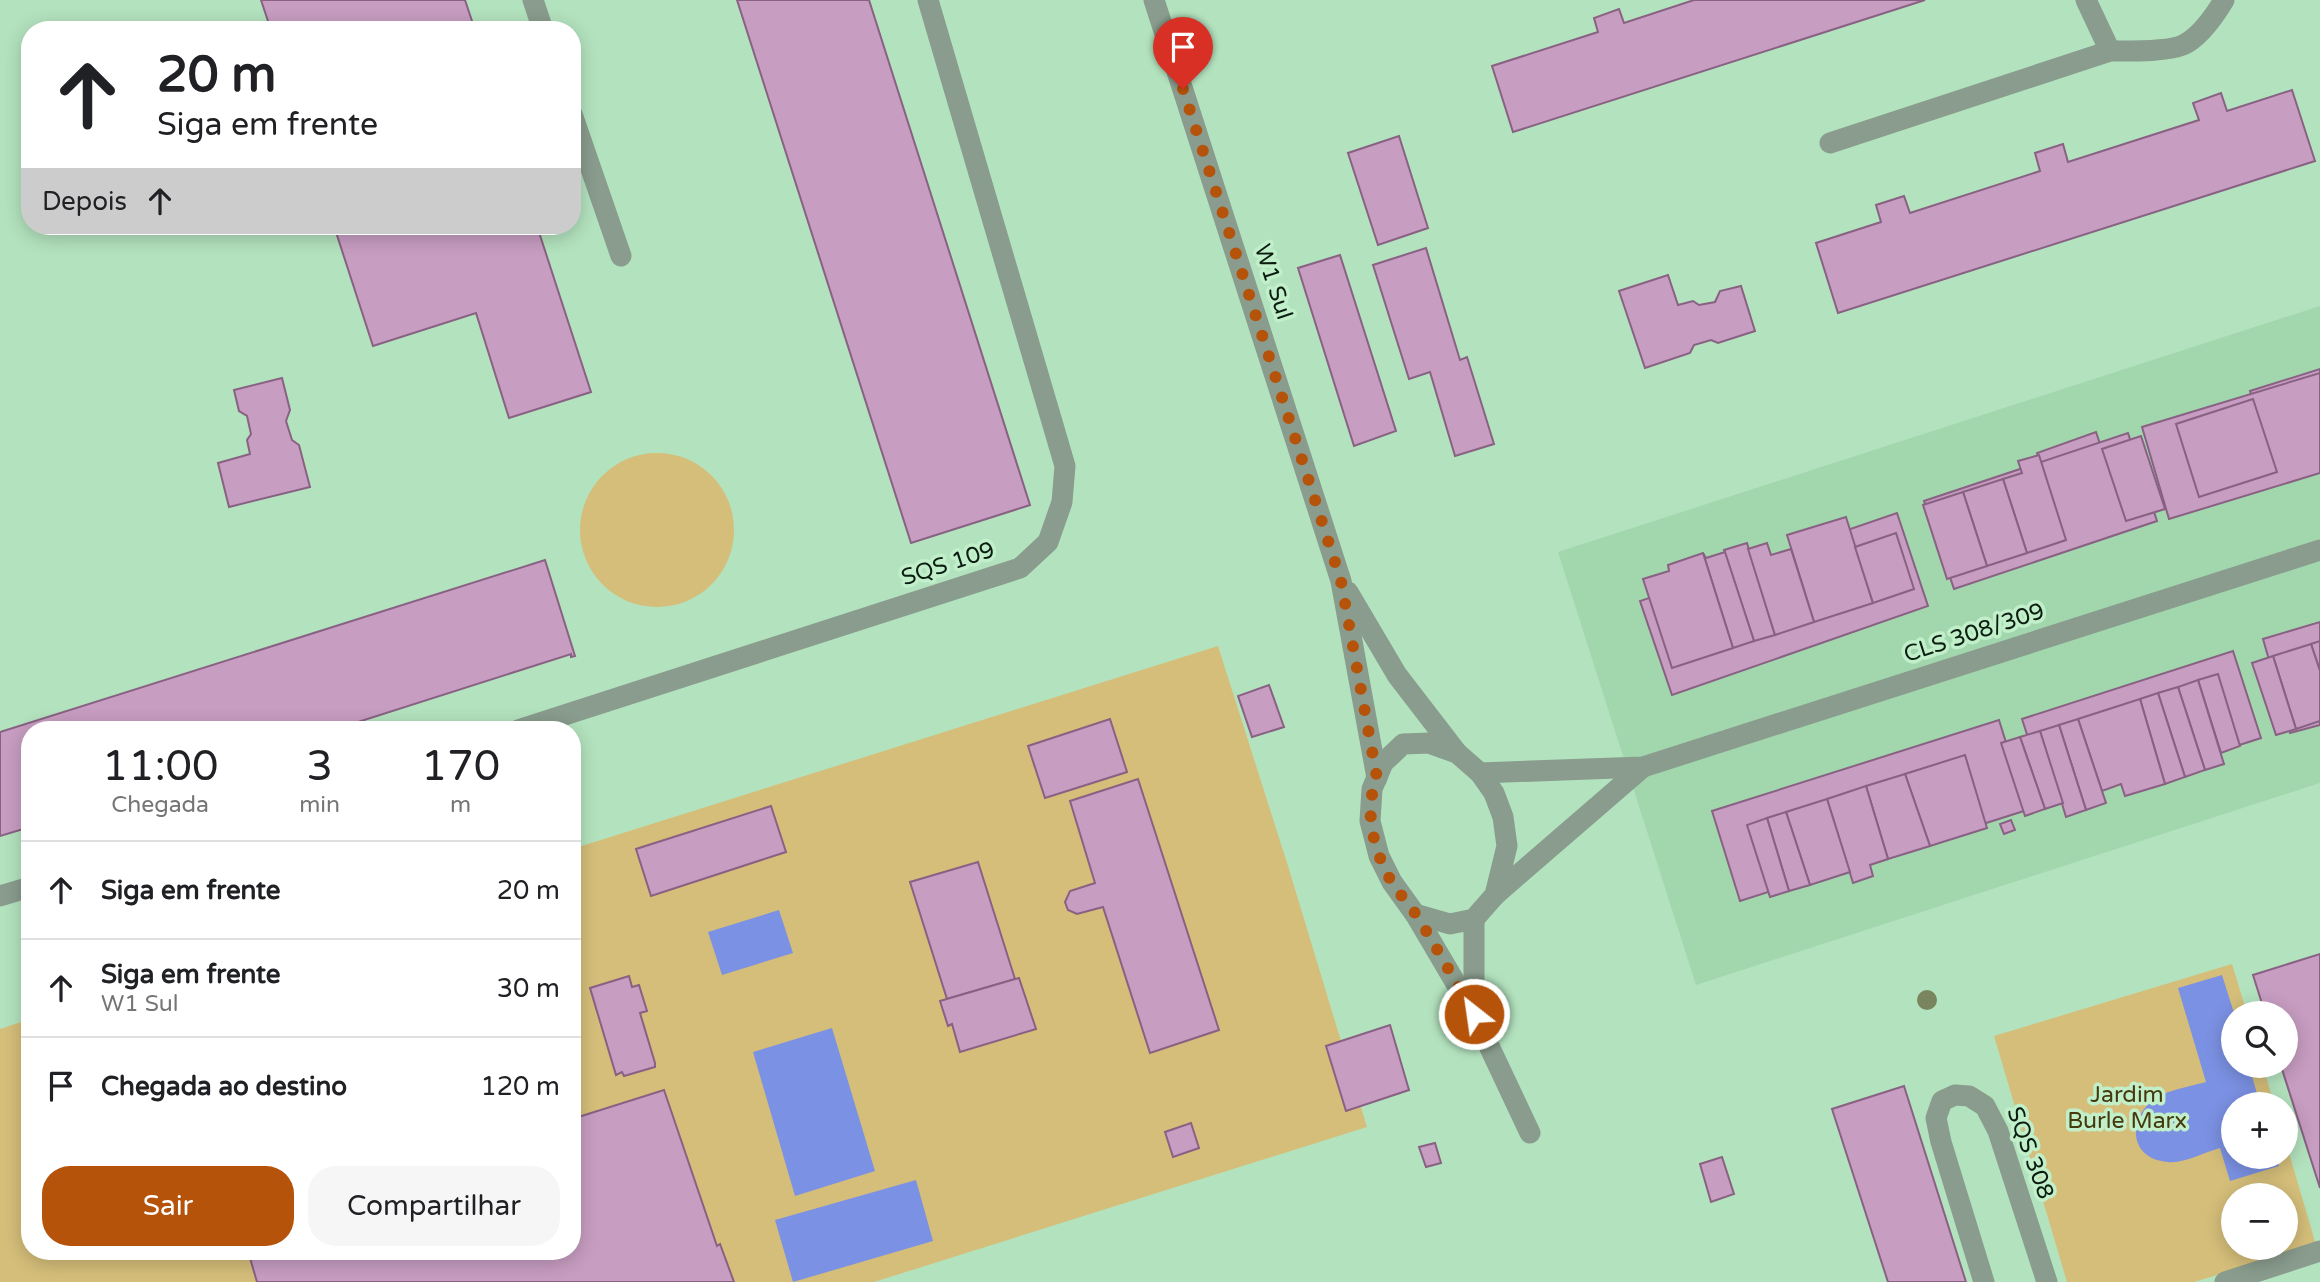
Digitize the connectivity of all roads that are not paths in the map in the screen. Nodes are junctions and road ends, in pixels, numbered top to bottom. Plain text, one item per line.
1 (533, 0) edge
2 (928, 0) edge
3 (1154, 0) edge
4 (2086, 0) edge
5 (2224, 0) edge
6 (540, 21) edge
7 (2110, 51) junction
8 (581, 140) edge
9 (1830, 143) dead end
10 (621, 256) dead end
11 (2320, 550) edge
12 (1341, 581) junction
13 (546, 721) edge
14 (1457, 753) junction
15 (1643, 767) junction
16 (1480, 773) junction
17 (1377, 778) junction
18 (21, 890) edge
19 (1495, 895) junction
20 (0, 896) edge
21 (1415, 914) junction
22 (1474, 919) junction
23 (1474, 1014) junction
24 (1530, 1133) dead end
25 (2320, 1251) edge
26 (1984, 1282) edge
27 (2047, 1282) edge
28 (2225, 1282) edge

1 - 6 street
2 - 13 street, SQS 109
3 - 12 street, W1 Sul
4 - 7 street
5 - 7 street
7 - 9 street
8 - 10 street
11 - 15 street, CLS 308/309
12 - 14 street, W1 Sul
12 - 17 street, W1 Sul
14 - 16 street
14 - 17 street
15 - 16 street, CLS 308/309
15 - 19 street, CLS 308/309
16 - 19 street
17 - 21 street
18 - 20 street
19 - 22 street
21 - 22 street
21 - 23 street
22 - 23 street
23 - 24 street
25 - 28 street
26 - 27 street, SQS 308

